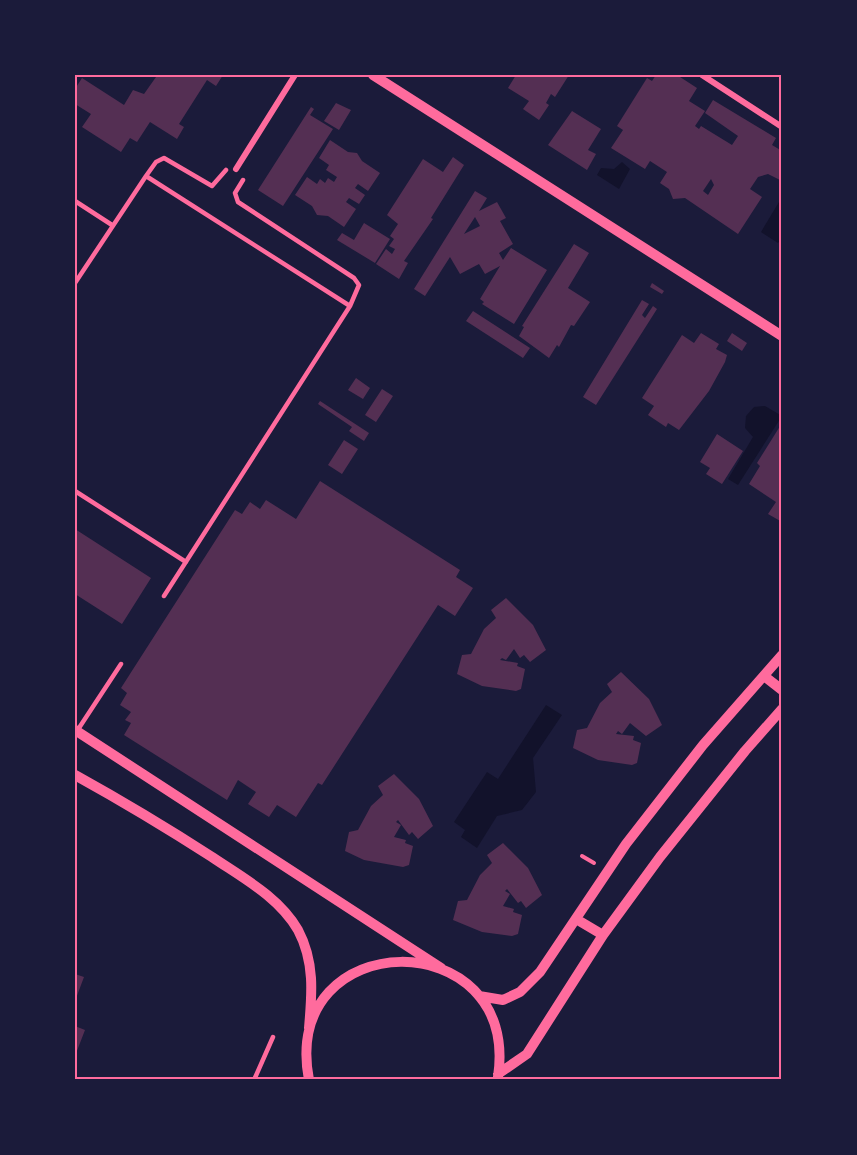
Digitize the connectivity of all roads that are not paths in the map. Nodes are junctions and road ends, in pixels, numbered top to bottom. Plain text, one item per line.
1 (295, 75) edge
2 (373, 75) edge
3 (702, 75) edge
4 (712, 78) edge
5 (782, 127) edge
6 (236, 169) dead end
7 (226, 170) dead end
8 (146, 176) junction
9 (243, 180) dead end
10 (75, 201) edge
11 (112, 225) junction
12 (75, 283) edge
13 (350, 306) junction
14 (782, 336) edge
15 (75, 491) edge
16 (186, 562) junction
17 (164, 596) dead end
18 (782, 655) edge
19 (121, 664) dead end
20 (764, 676) junction
21 (782, 690) edge
22 (782, 709) edge
23 (76, 731) edge
24 (75, 775) edge
25 (576, 919) junction
26 (603, 935) junction
27 (441, 968) junction
28 (479, 996) junction
29 (309, 1028) junction
30 (273, 1037) dead end
31 (498, 1077) edge
32 (254, 1080) edge
33 (309, 1080) edge

1 - 6 street
2 - 14 street
3 - 4 street
4 - 5 street
7 - 8 lane
8 - 11 lane
8 - 13 lane
9 - 13 lane
10 - 11 lane
11 - 12 lane
13 - 16 lane
15 - 16 lane
16 - 17 lane
18 - 20 street
19 - 23 lane
20 - 21 street
20 - 25 street
22 - 26 street
23 - 27 street
24 - 29 street
25 - 26 street
25 - 28 street
26 - 31 street
27 - 28 street
27 - 29 street
28 - 31 street
29 - 33 street
30 - 32 lane

